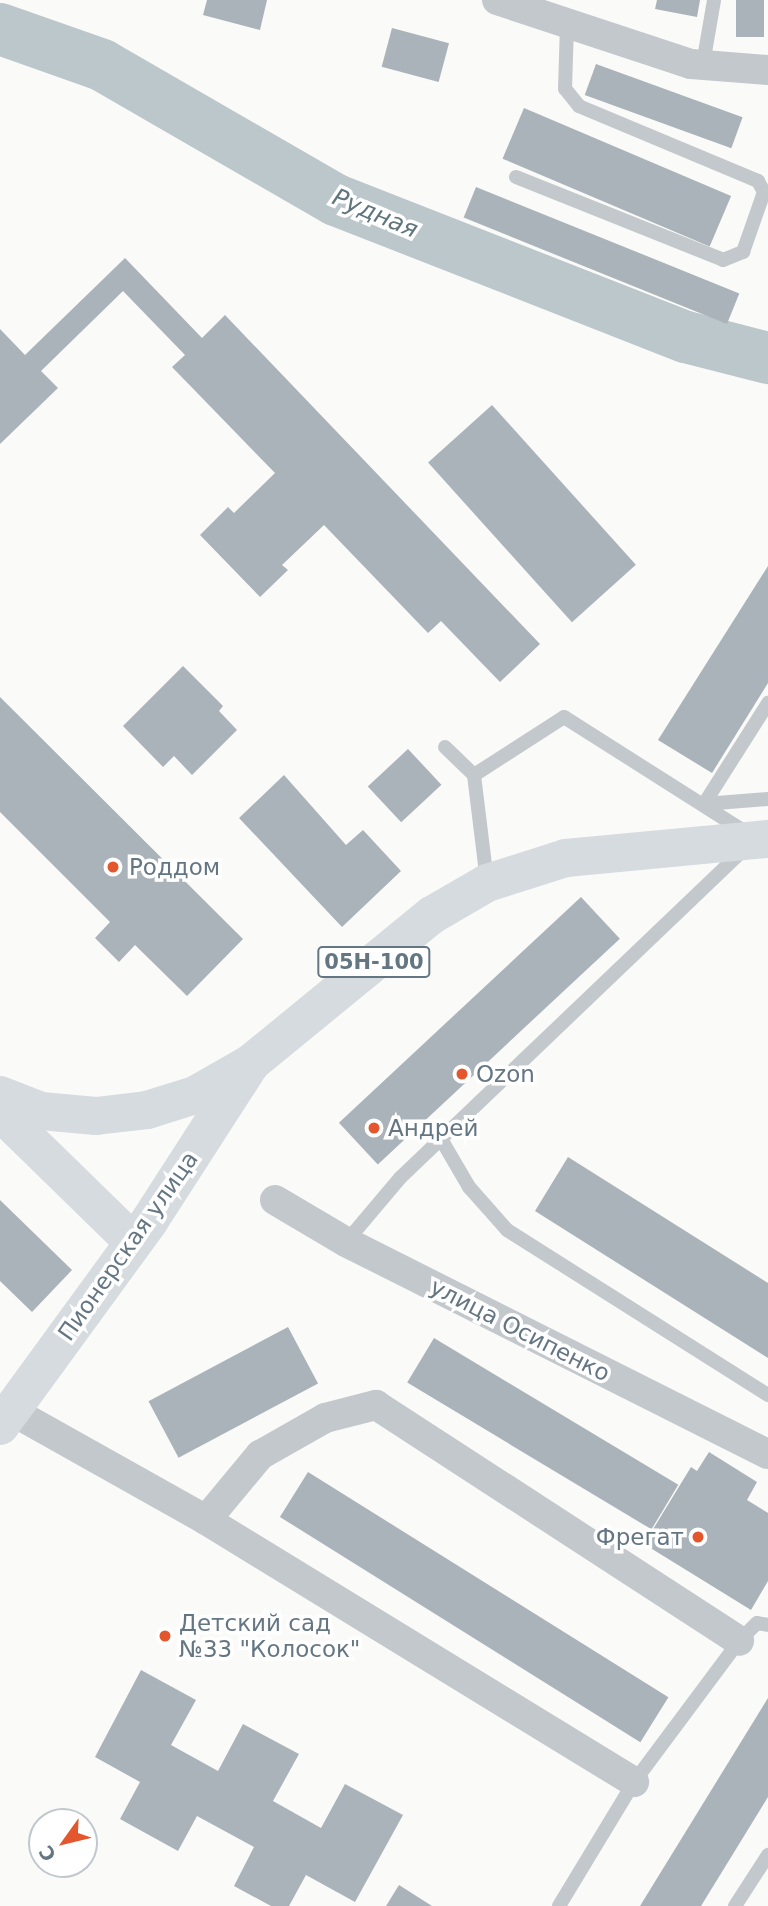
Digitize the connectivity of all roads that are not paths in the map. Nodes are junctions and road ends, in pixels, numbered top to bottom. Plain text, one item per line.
1 (497, 0) edge
2 (714, 0) edge
3 (567, 24) junction
4 (703, 64) junction
5 (768, 70) edge
6 (516, 177) dead end
7 (768, 703) edge
8 (445, 747) dead end
9 (474, 775) junction
10 (768, 799) edge
11 (704, 804) junction
12 (762, 839) edge
13 (487, 883) junction
14 (251, 1063) junction
15 (0, 1096) edge
16 (0, 1112) edge
17 (441, 1139) junction
18 (275, 1200) dead end
19 (134, 1242) junction
20 (346, 1242) junction
21 (768, 1395) edge
22 (6, 1418) edge
23 (768, 1454) edge
24 (206, 1520) junction
25 (768, 1625) edge
26 (739, 1642) junction
27 (634, 1782) junction
28 (768, 1855) edge
29 (559, 1906) edge
30 (736, 1906) edge

1 - 3 street
2 - 4 lane
3 - 4 street
3 - 6 lane
4 - 5 street
7 - 11 lane
8 - 9 lane
9 - 11 lane
9 - 13 lane
10 - 11 lane
11 - 12 lane
12 - 13 main road, 05Н-100
12 - 17 lane
13 - 14 main road, 05Н-100
14 - 15 main road, 05Н-100
14 - 19 main road, Пионерская улица
16 - 19 main road
17 - 20 lane
17 - 21 lane
18 - 20 street, улица Осипенко
19 - 22 main road, Пионерская улица
20 - 23 street, улица Осипенко
22 - 24 street
24 - 26 street
24 - 27 street
25 - 26 lane
26 - 27 lane
27 - 29 lane
28 - 30 lane

